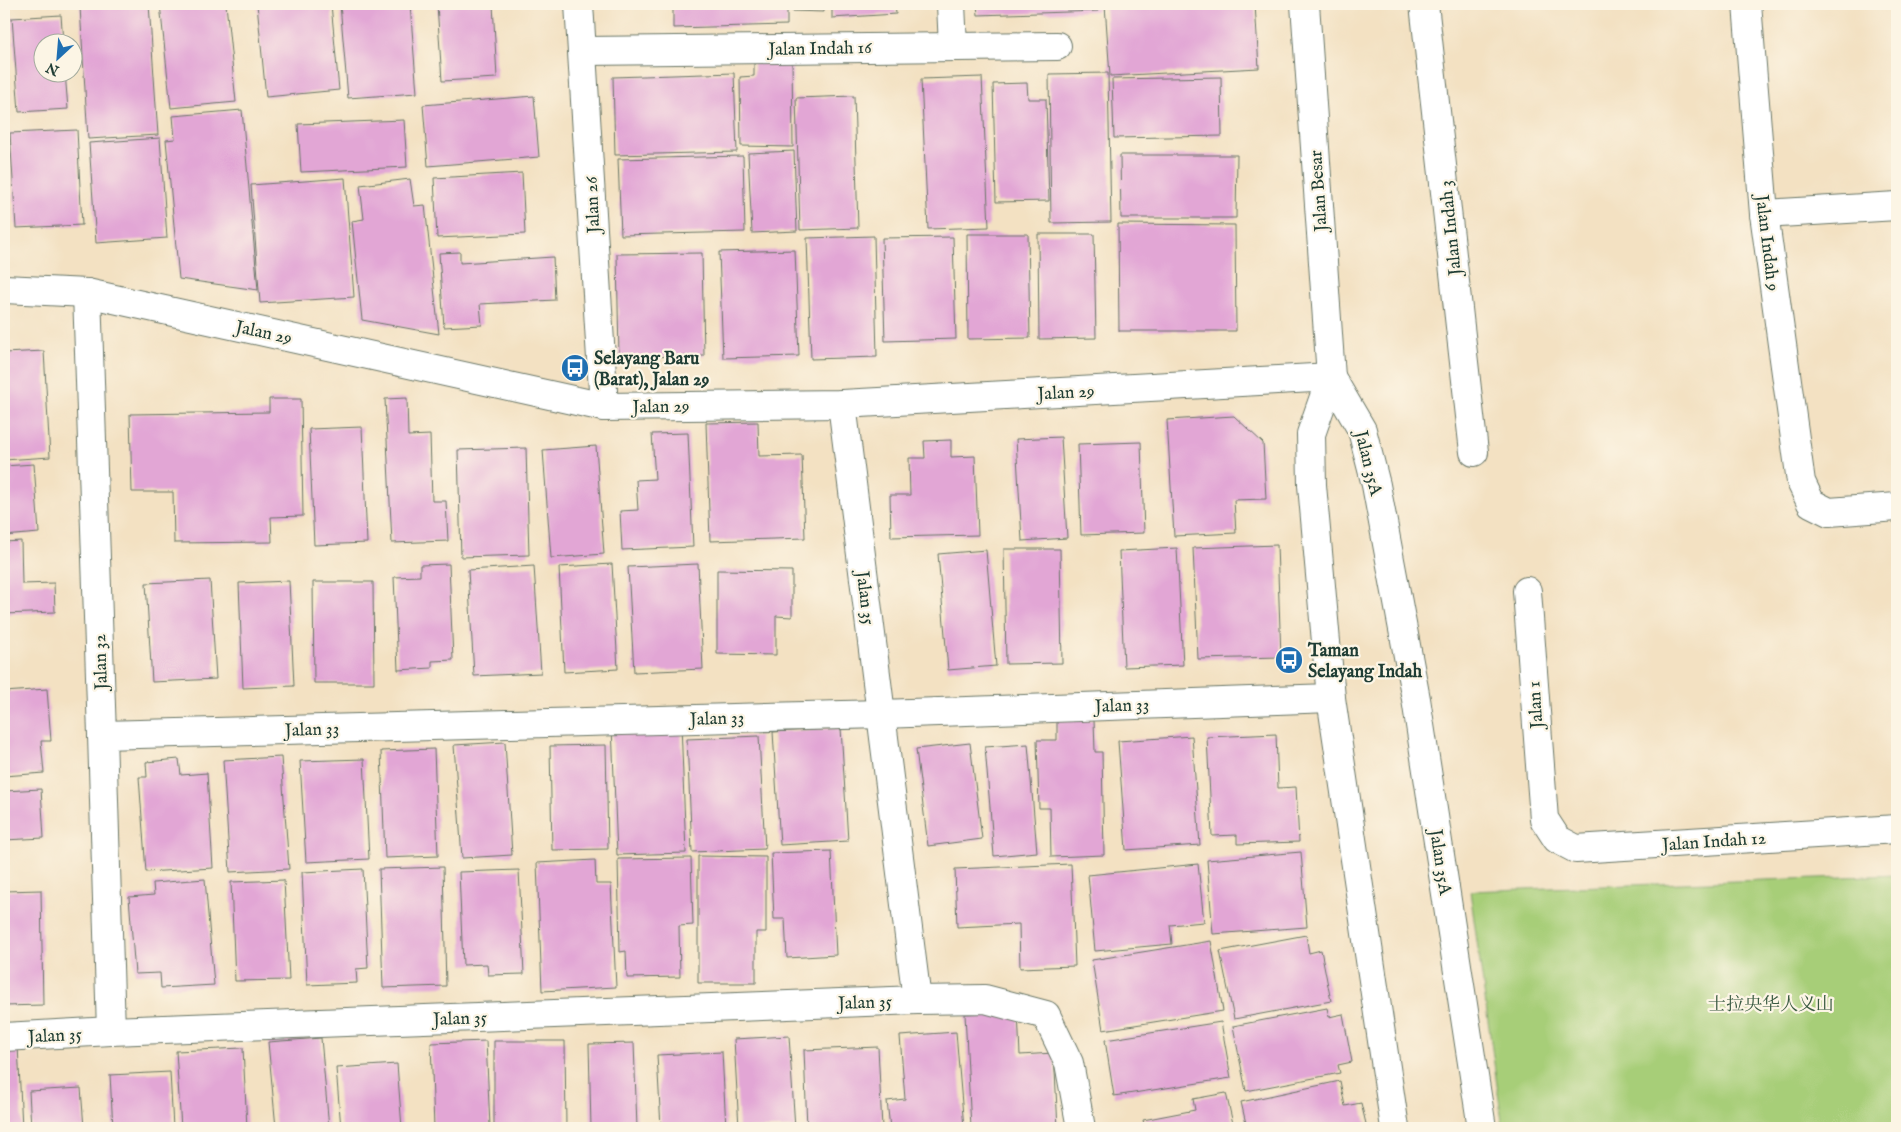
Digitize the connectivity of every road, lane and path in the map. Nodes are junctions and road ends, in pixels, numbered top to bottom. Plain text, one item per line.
1 (579, 4) edge
2 (951, 4) edge
3 (1305, 4) edge
4 (1424, 4) edge
5 (1747, 4) edge
6 (1057, 46) dead end
7 (953, 47) junction
8 (583, 51) junction
9 (1897, 206) edge
10 (1764, 214) junction
11 (4, 289) edge
12 (86, 293) junction
13 (1331, 377) junction
14 (842, 404) junction
15 (604, 407) junction
16 (1474, 452) dead end
17 (1897, 507) edge
18 (1527, 592) dead end
19 (1331, 698) junction
20 (881, 714) junction
21 (102, 735) junction
22 (1544, 819) joint
23 (1897, 829) edge
24 (917, 1000) junction
25 (111, 1031) junction
26 (4, 1038) edge
27 (1081, 1128) edge
28 (1395, 1128) edge
29 (1482, 1128) edge

1 - 8 street, Jalan 26
2 - 7 street
3 - 13 street, Jalan Besar
4 - 16 street, Jalan Indah 3
5 - 10 street, Jalan Indah 9
6 - 7 street, Jalan Indah 16
7 - 8 street, Jalan Indah 16
8 - 15 street, Jalan 26
9 - 10 street
10 - 17 street, Jalan Indah 9
11 - 12 street, Jalan 29
12 - 15 street, Jalan 29
12 - 21 street, Jalan 32
13 - 14 street, Jalan 29
13 - 19 street
13 - 29 street, Jalan 35A
14 - 15 street, Jalan 29
14 - 20 street, Jalan 35
18 - 22 street, Jalan 1
19 - 20 street, Jalan 33
19 - 28 street
20 - 21 street, Jalan 33
20 - 24 street, Jalan 35
21 - 25 street, Jalan 32
22 - 23 street, Jalan Indah 12
24 - 25 street, Jalan 35
24 - 27 street, Jalan 35
25 - 26 street, Jalan 35

